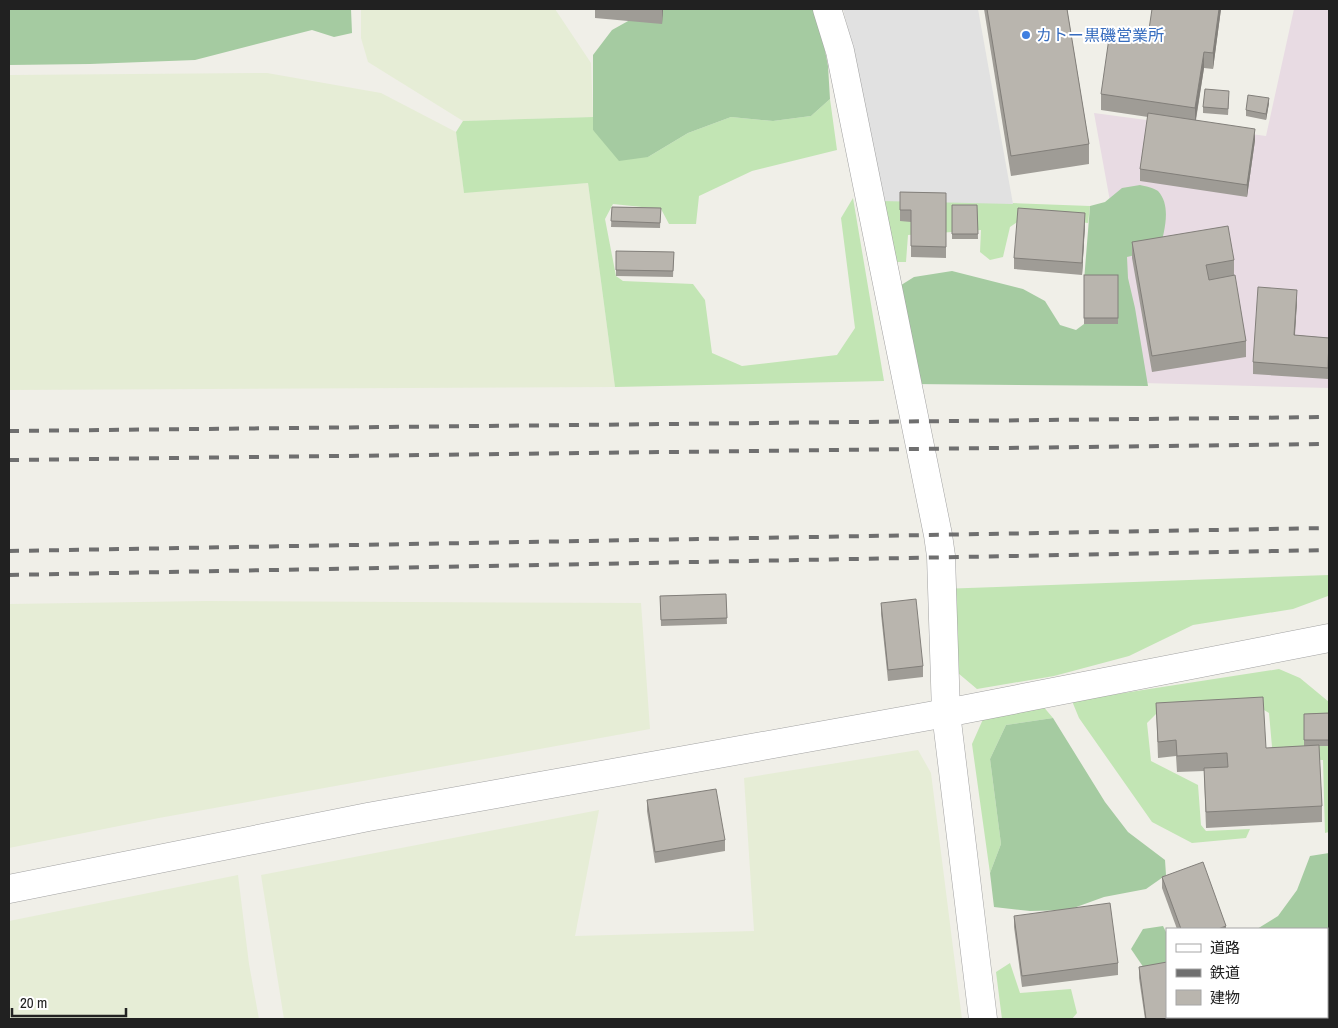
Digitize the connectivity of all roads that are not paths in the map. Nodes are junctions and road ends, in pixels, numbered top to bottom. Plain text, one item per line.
1 (827, 9) edge
2 (1329, 638) edge
3 (946, 713) junction
4 (9, 889) edge
5 (984, 1019) edge

1 - 3 street
2 - 3 street
3 - 4 street
3 - 5 street

